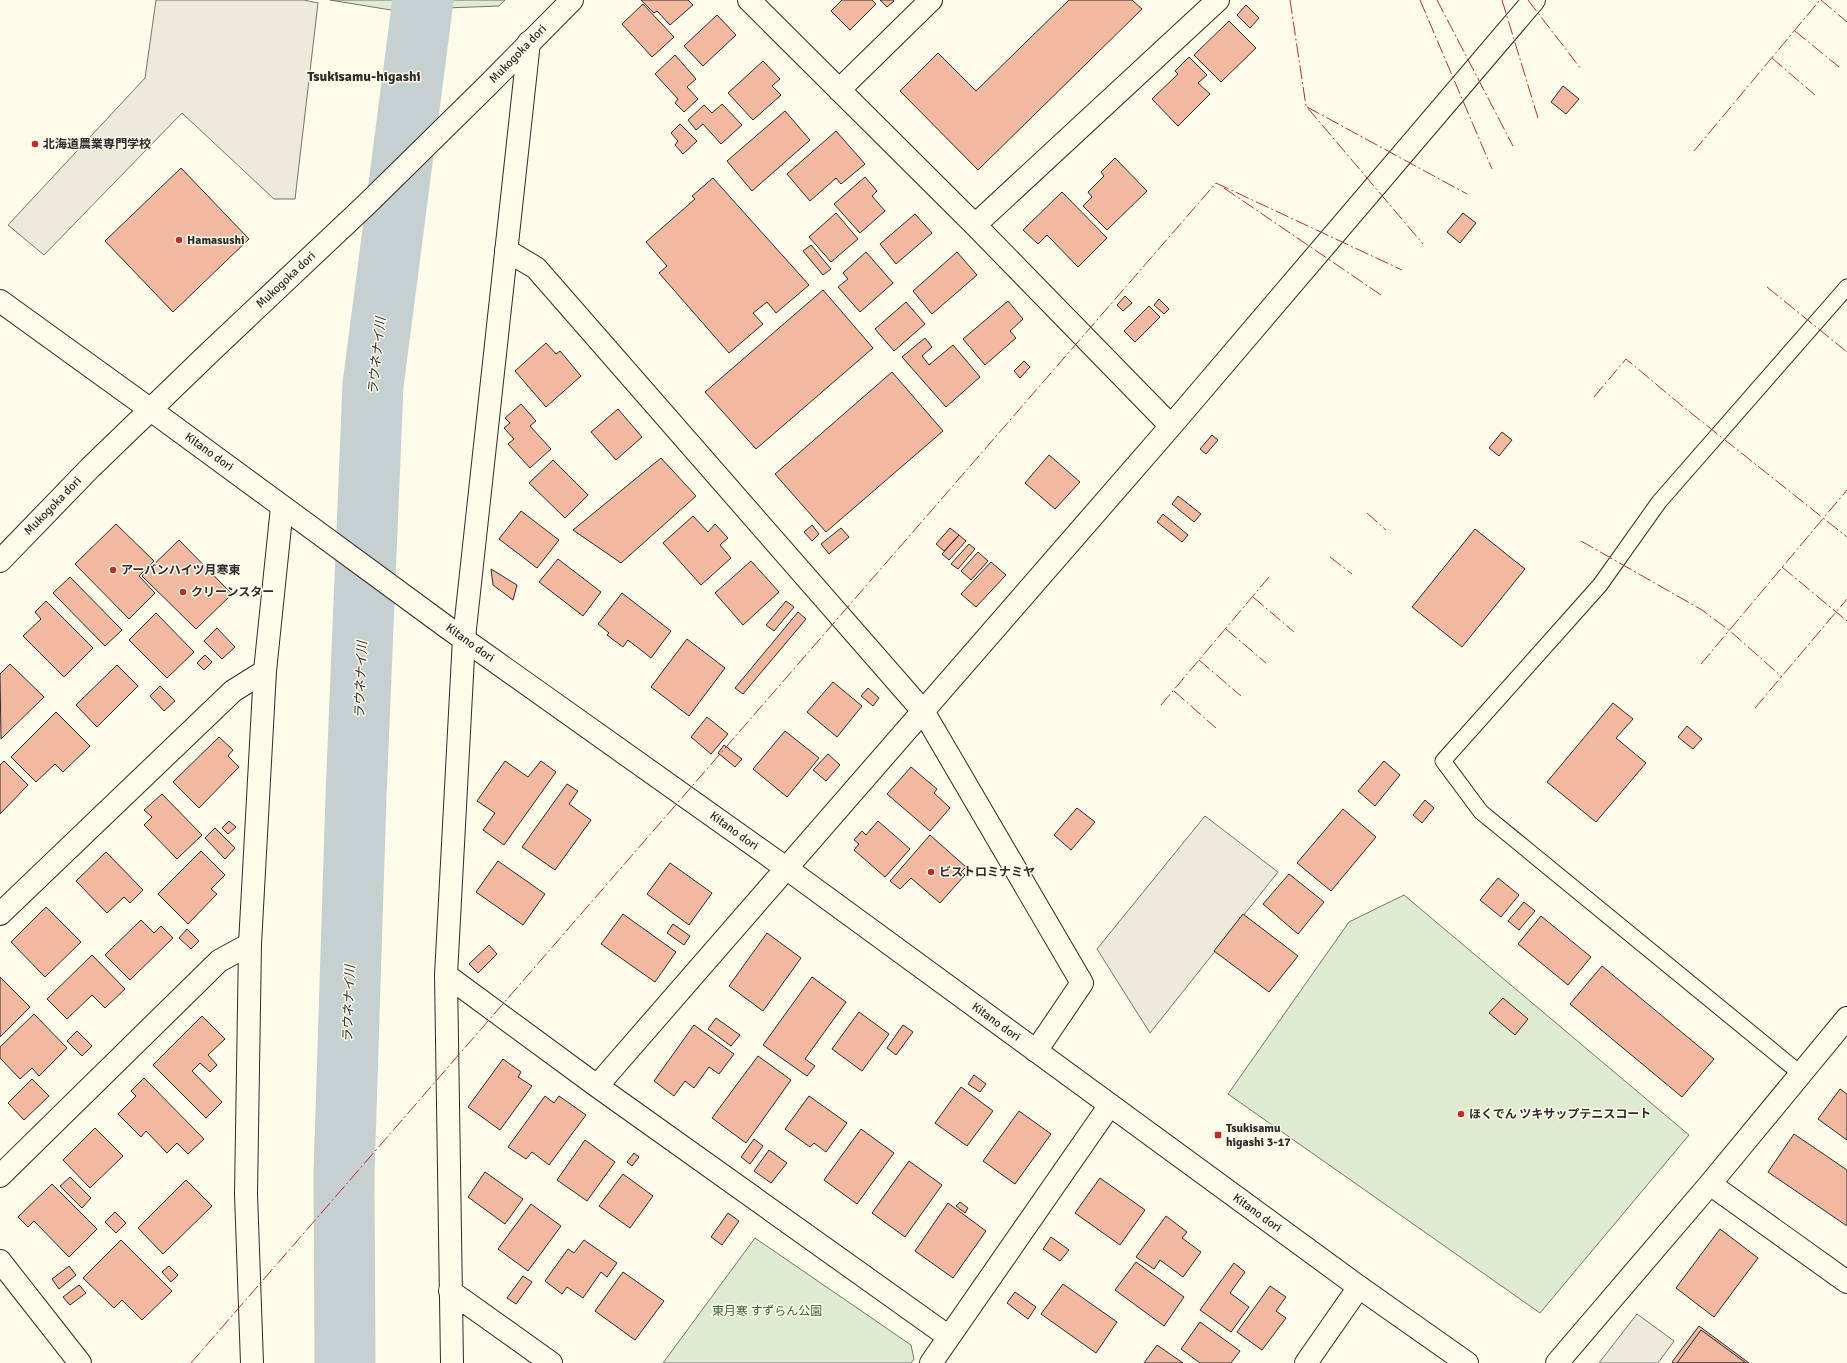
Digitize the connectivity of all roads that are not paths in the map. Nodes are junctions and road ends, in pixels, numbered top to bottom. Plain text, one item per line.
1 (572, 0) edge
2 (749, 0) edge
3 (930, 0) edge
4 (1218, 0) edge
5 (1534, 0) edge
6 (529, 42) junction
7 (839, 90) junction
8 (976, 225) junction
9 (506, 250) junction
10 (1847, 287) edge
11 (0, 301) edge
12 (151, 410) junction
13 (1171, 426) junction
14 (282, 507) junction
15 (0, 560) edge
16 (456, 633) junction
17 (265, 671) junction
18 (923, 711) junction
19 (786, 868) junction
20 (0, 914) edge
21 (250, 944) junction
22 (446, 975) junction
23 (1846, 1020) edge
24 (1036, 1051) junction
25 (1801, 1074) junction
26 (598, 1086) junction
27 (1110, 1105) junction
28 (0, 1176) edge
29 (1710, 1184) junction
30 (0, 1261) edge
31 (1847, 1282) edge
32 (1359, 1287) junction
33 (450, 1291) junction
34 (949, 1336) junction
35 (80, 1363) edge
36 (252, 1363) edge
37 (452, 1363) edge
38 (551, 1363) edge
39 (931, 1363) edge
40 (1306, 1363) edge
41 (1466, 1363) edge
42 (1557, 1363) edge

1 - 6 street, Mukogoka dori
2 - 7 street
3 - 7 street
4 - 8 street
5 - 13 street
6 - 9 street
6 - 12 street, Mukogoka dori
7 - 8 street
8 - 13 street
9 - 16 street
9 - 18 street
10 - 25 lane
11 - 12 street, Kitano dori
12 - 14 street, Kitano dori
12 - 15 street, Mukogoka dori
13 - 18 street
14 - 16 street, Kitano dori
14 - 17 street
16 - 19 street, Kitano dori
16 - 22 street
17 - 20 street
17 - 21 street
18 - 19 street
18 - 24 street
19 - 24 street, Kitano dori
19 - 26 street
21 - 28 street
21 - 36 street
22 - 26 street
22 - 33 street
23 - 25 street
24 - 27 street, Kitano dori
25 - 29 street
26 - 34 street
27 - 32 street, Kitano dori
27 - 34 street
29 - 31 street
29 - 42 street
30 - 35 street
32 - 40 street
32 - 41 street, Kitano dori
33 - 37 street
33 - 38 street
34 - 39 street

